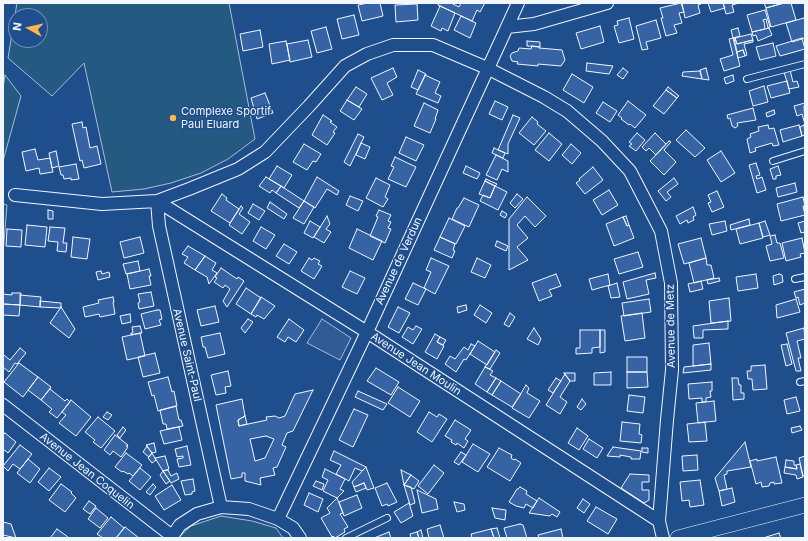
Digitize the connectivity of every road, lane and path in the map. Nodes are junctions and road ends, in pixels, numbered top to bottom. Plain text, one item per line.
1 (518, 3) edge
2 (607, 3) edge
3 (507, 27) junction
4 (805, 64) edge
5 (488, 68) junction
6 (748, 79) dead end
7 (805, 151) edge
8 (773, 161) dead end
9 (15, 196) dead end
10 (157, 201) junction
11 (805, 277) edge
12 (795, 279) dead end
13 (367, 332) junction
14 (3, 405) edge
15 (805, 505) edge
16 (221, 508) junction
17 (387, 518) dead end
18 (278, 519) junction
19 (659, 521) junction
20 (171, 537) edge
21 (300, 538) edge
22 (346, 538) edge
23 (663, 538) edge
24 (678, 538) edge

1 - 3 street, Avenue de Verdun
2 - 3 street
3 - 5 street, Avenue de Verdun
4 - 6 lane
5 - 10 street, Avenue de Metz
5 - 13 street, Avenue de Verdun
5 - 19 street, Avenue de Metz
7 - 8 lane
9 - 10 street, Avenue de Metz
10 - 13 street, Avenue Jean Moulin
10 - 16 street, Avenue Saint-Paul
11 - 12 lane
13 - 18 street, Avenue de Verdun
13 - 19 street, Avenue Jean Moulin
14 - 20 street, Avenue Jean Coquelin
15 - 24 street
16 - 18 street
16 - 20 street
17 - 22 lane
18 - 21 street
19 - 23 street

